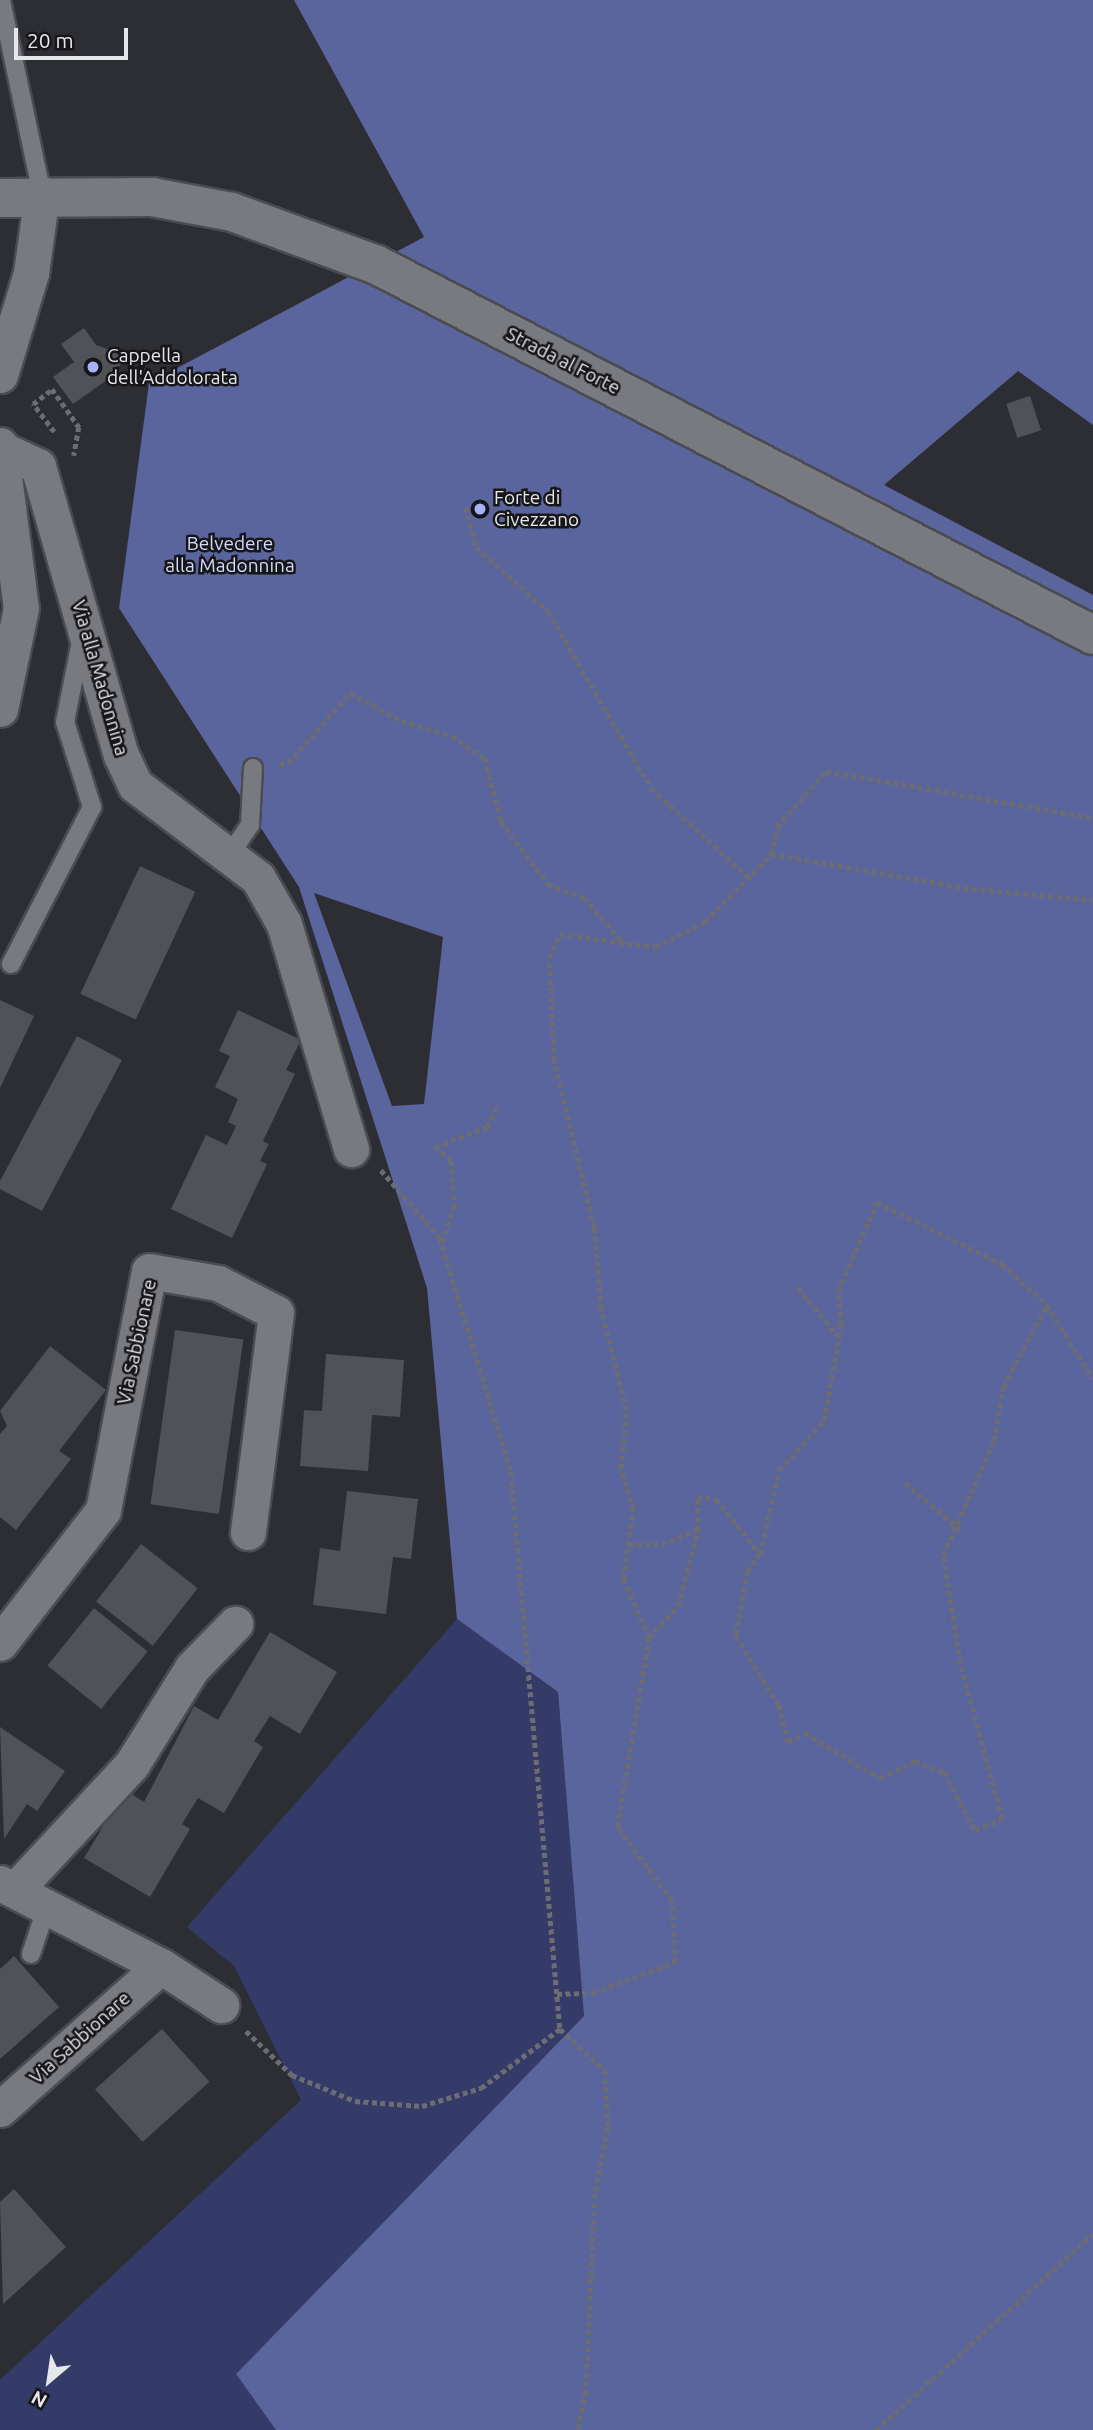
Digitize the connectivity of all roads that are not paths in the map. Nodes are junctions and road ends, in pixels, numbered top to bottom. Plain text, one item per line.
1 (1, 0) edge
2 (42, 194) junction
3 (0, 198) edge
4 (0, 375) edge
5 (0, 447) edge
6 (84, 628) junction
7 (1093, 635) edge
8 (0, 709) edge
9 (253, 768) road end
10 (223, 850) junction
11 (11, 964) dead end
12 (351, 1149) road end
13 (248, 1532) dead end
14 (235, 1624) dead end
15 (0, 1643) edge
16 (8, 1886) edge
17 (47, 1906) junction
18 (31, 1954) dead end
19 (161, 1966) junction
20 (221, 2005) road end
21 (0, 2109) edge

1 - 2 lane
2 - 3 street, Strada al Forte
2 - 4 street
2 - 7 street, Strada al Forte
5 - 6 street, Via alla Madonnina
5 - 8 street, Via alla Madonnina
6 - 10 street, Via alla Madonnina
6 - 11 lane
9 - 10 lane
10 - 12 street, Via alla Madonnina
13 - 15 street, Via Sabbionare
14 - 16 street
16 - 17 street
17 - 18 lane
17 - 19 street
19 - 20 street
19 - 21 street, Via Sabbionare

